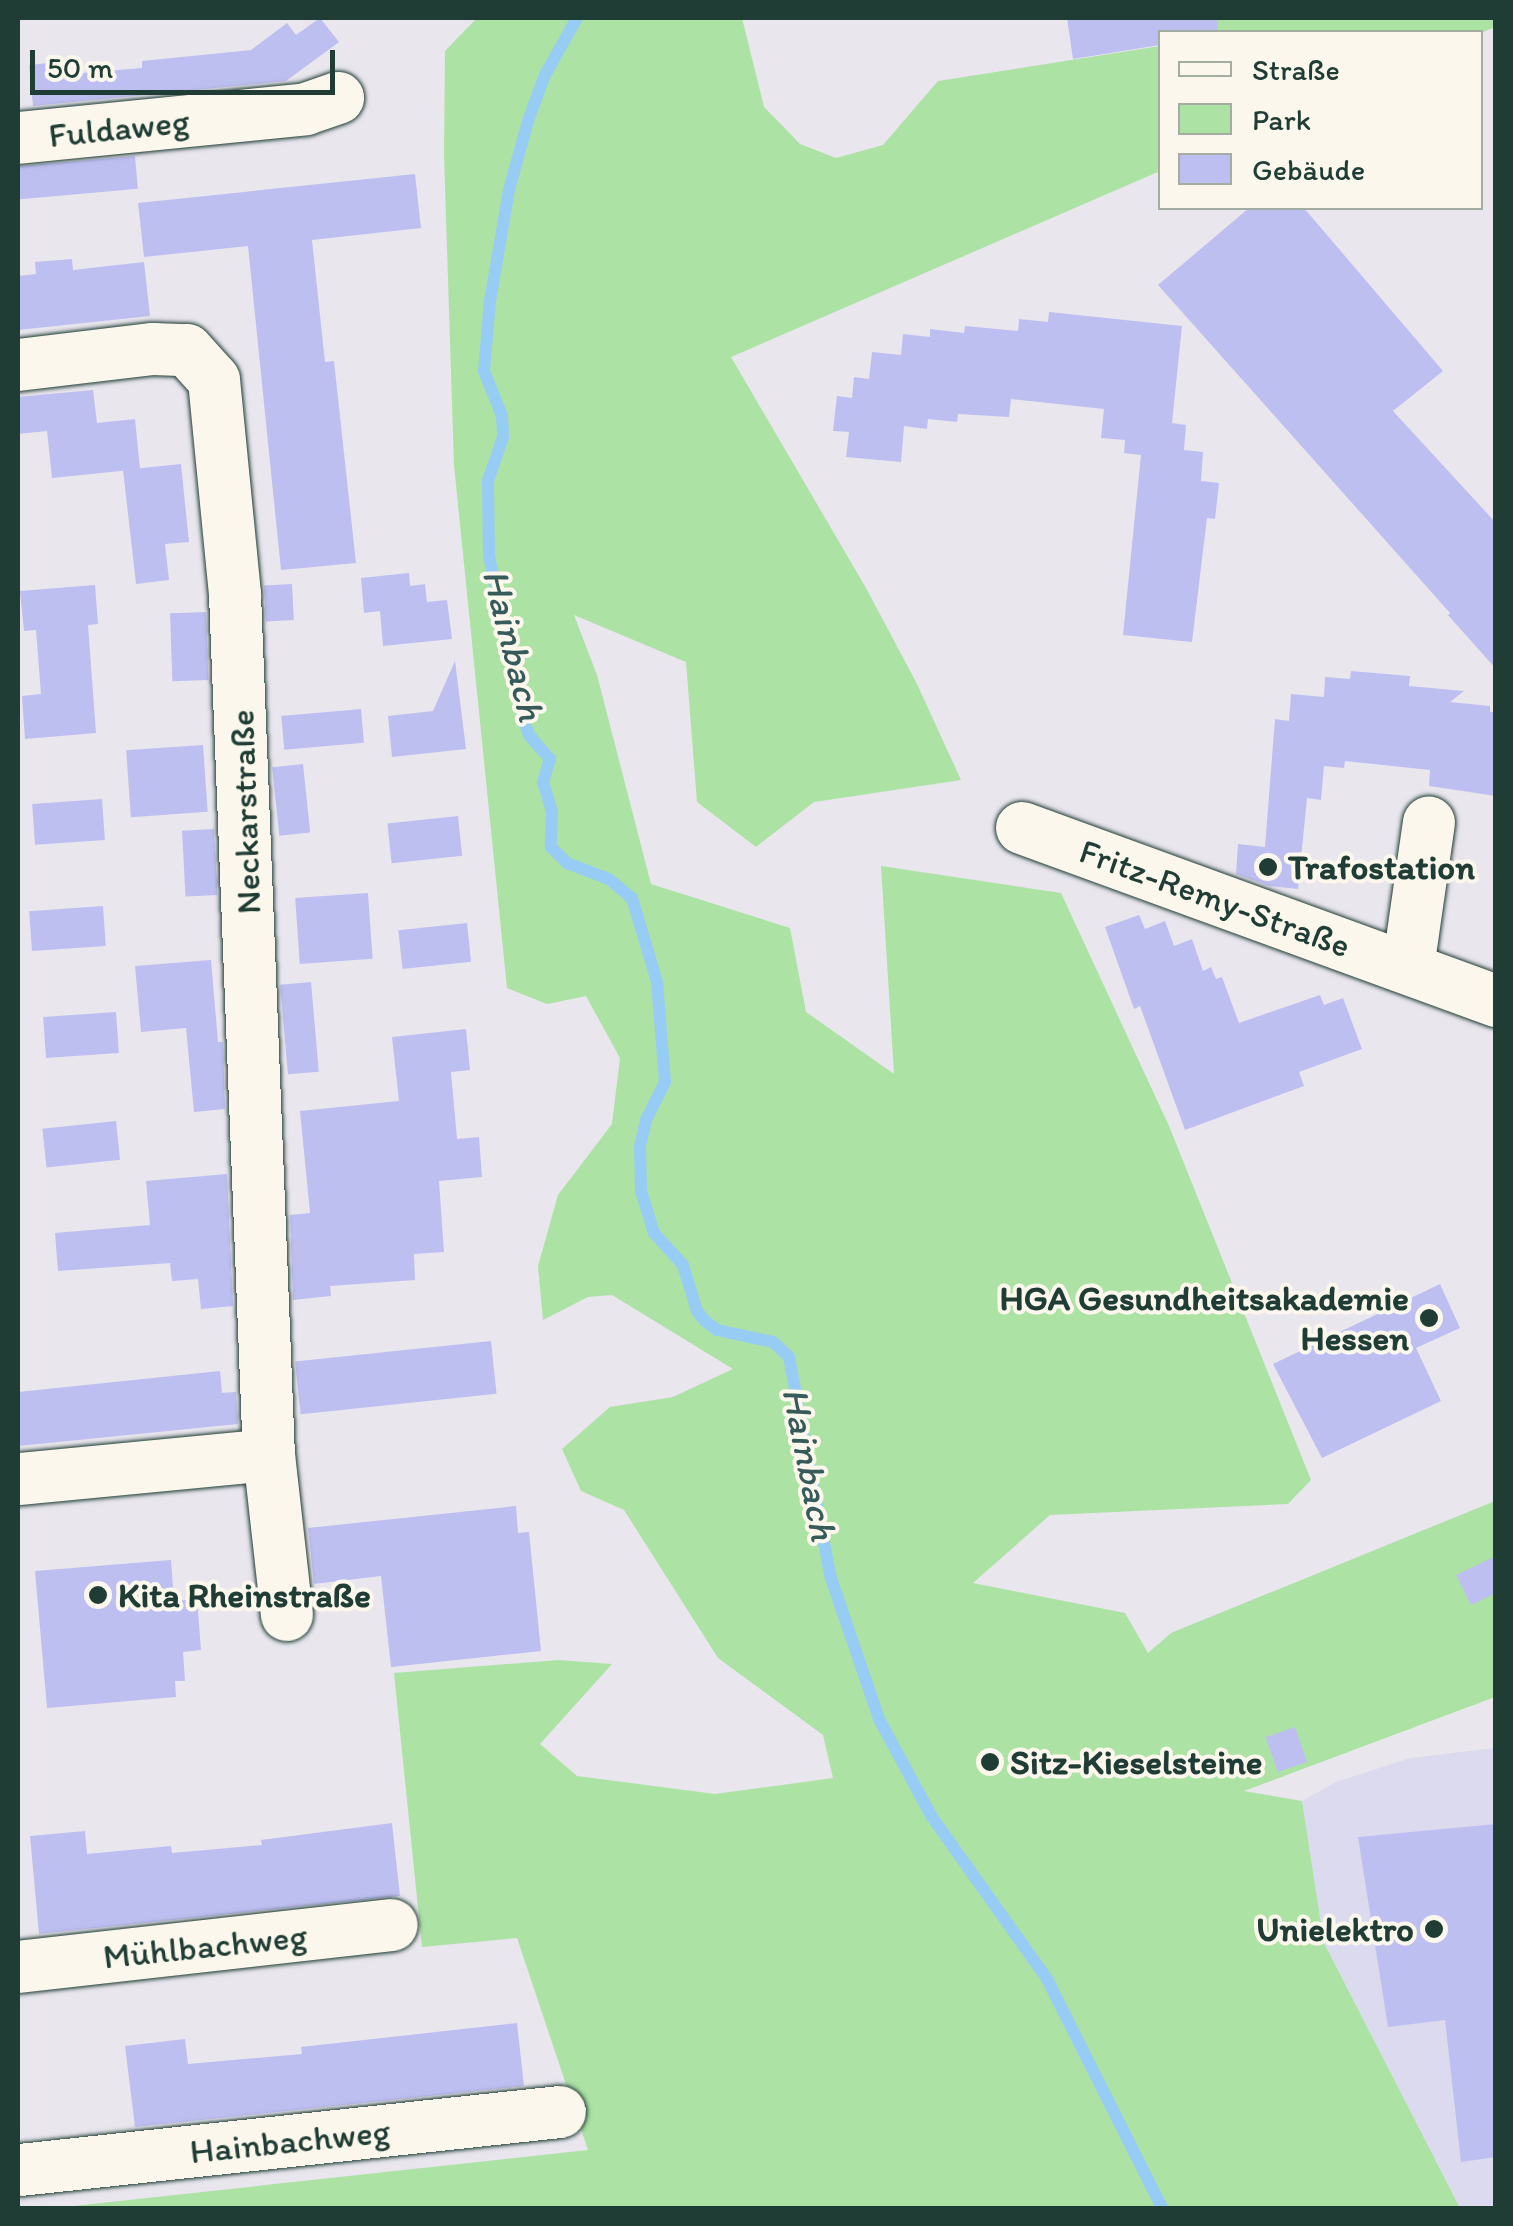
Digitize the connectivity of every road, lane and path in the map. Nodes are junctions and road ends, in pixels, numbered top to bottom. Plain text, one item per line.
1 (338, 98) dead end
2 (18, 138) edge
3 (18, 365) edge
4 (1429, 823) dead end
5 (1022, 828) dead end
6 (1408, 968) junction
7 (1496, 1001) edge
8 (269, 1454) junction
9 (18, 1479) edge
10 (287, 1615) dead end
11 (392, 1926) dead end
12 (18, 1968) edge
13 (560, 2112) dead end
14 (20, 2175) edge

1 - 2 street, Fuldaweg
3 - 8 street, Neckarstraße
4 - 6 street
5 - 6 street, Fritz-Remy-Straße
6 - 7 street, Fritz-Remy-Straße
8 - 9 street
8 - 10 street, Neckarstraße
11 - 12 street, Mühlbachweg
13 - 14 street, Hainbachweg

